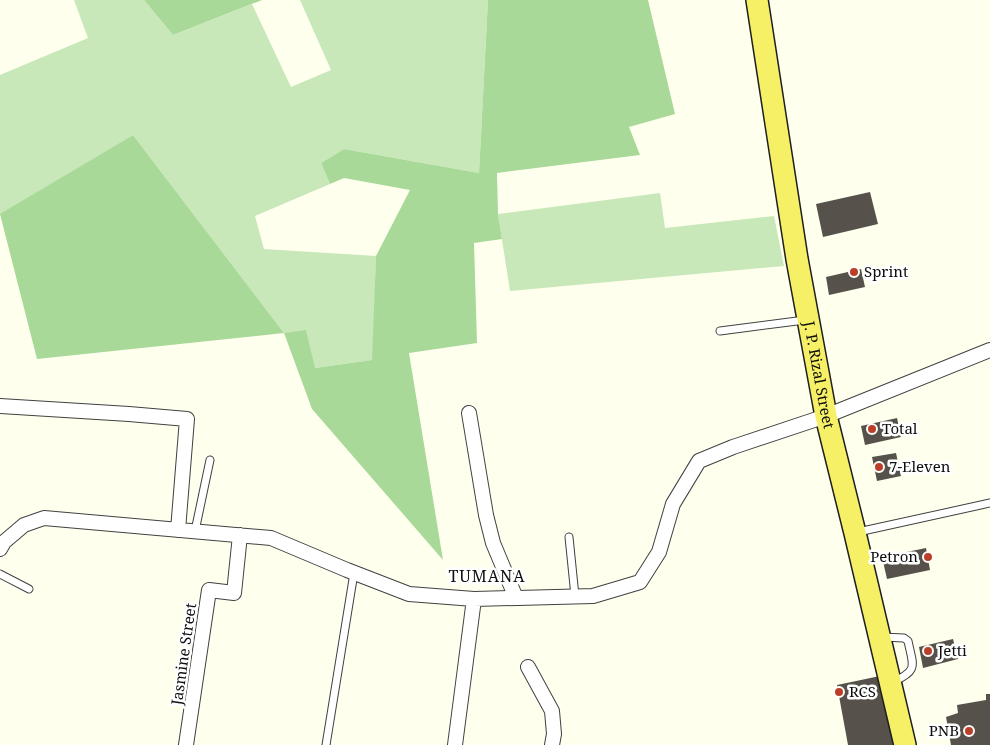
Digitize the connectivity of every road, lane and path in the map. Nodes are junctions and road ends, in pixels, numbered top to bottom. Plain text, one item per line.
1 (757, 0) edge
2 (808, 320) junction
3 (720, 331) dead end
4 (990, 350) edge
5 (0, 406) edge
6 (469, 413) dead end
7 (826, 416) junction
8 (210, 460) dead end
9 (990, 503) edge
10 (178, 530) junction
11 (195, 531) junction
12 (855, 533) junction
13 (240, 535) junction
14 (569, 537) dead end
15 (0, 548) edge
16 (354, 573) junction
17 (0, 574) edge
18 (29, 589) dead end
19 (575, 596) junction
20 (516, 598) junction
21 (474, 599) junction
22 (528, 667) dead end
23 (186, 745) edge
24 (326, 745) edge
25 (455, 745) edge
26 (552, 745) edge
27 (905, 745) edge

1 - 2 main road, J. P. Rizal Street
2 - 3 lane
2 - 7 main road, J. P. Rizal Street
4 - 7 street
5 - 10 street
6 - 20 street
7 - 12 main road, J. P. Rizal Street
7 - 19 street
8 - 11 lane
9 - 12 lane
10 - 11 street
10 - 15 street
11 - 13 street
12 - 27 main road, J. P. Rizal Street
13 - 16 street
13 - 23 street, Jasmine Street
14 - 19 lane
16 - 21 street
16 - 24 lane
17 - 18 lane
19 - 20 street
20 - 21 street
21 - 25 street
22 - 26 street

